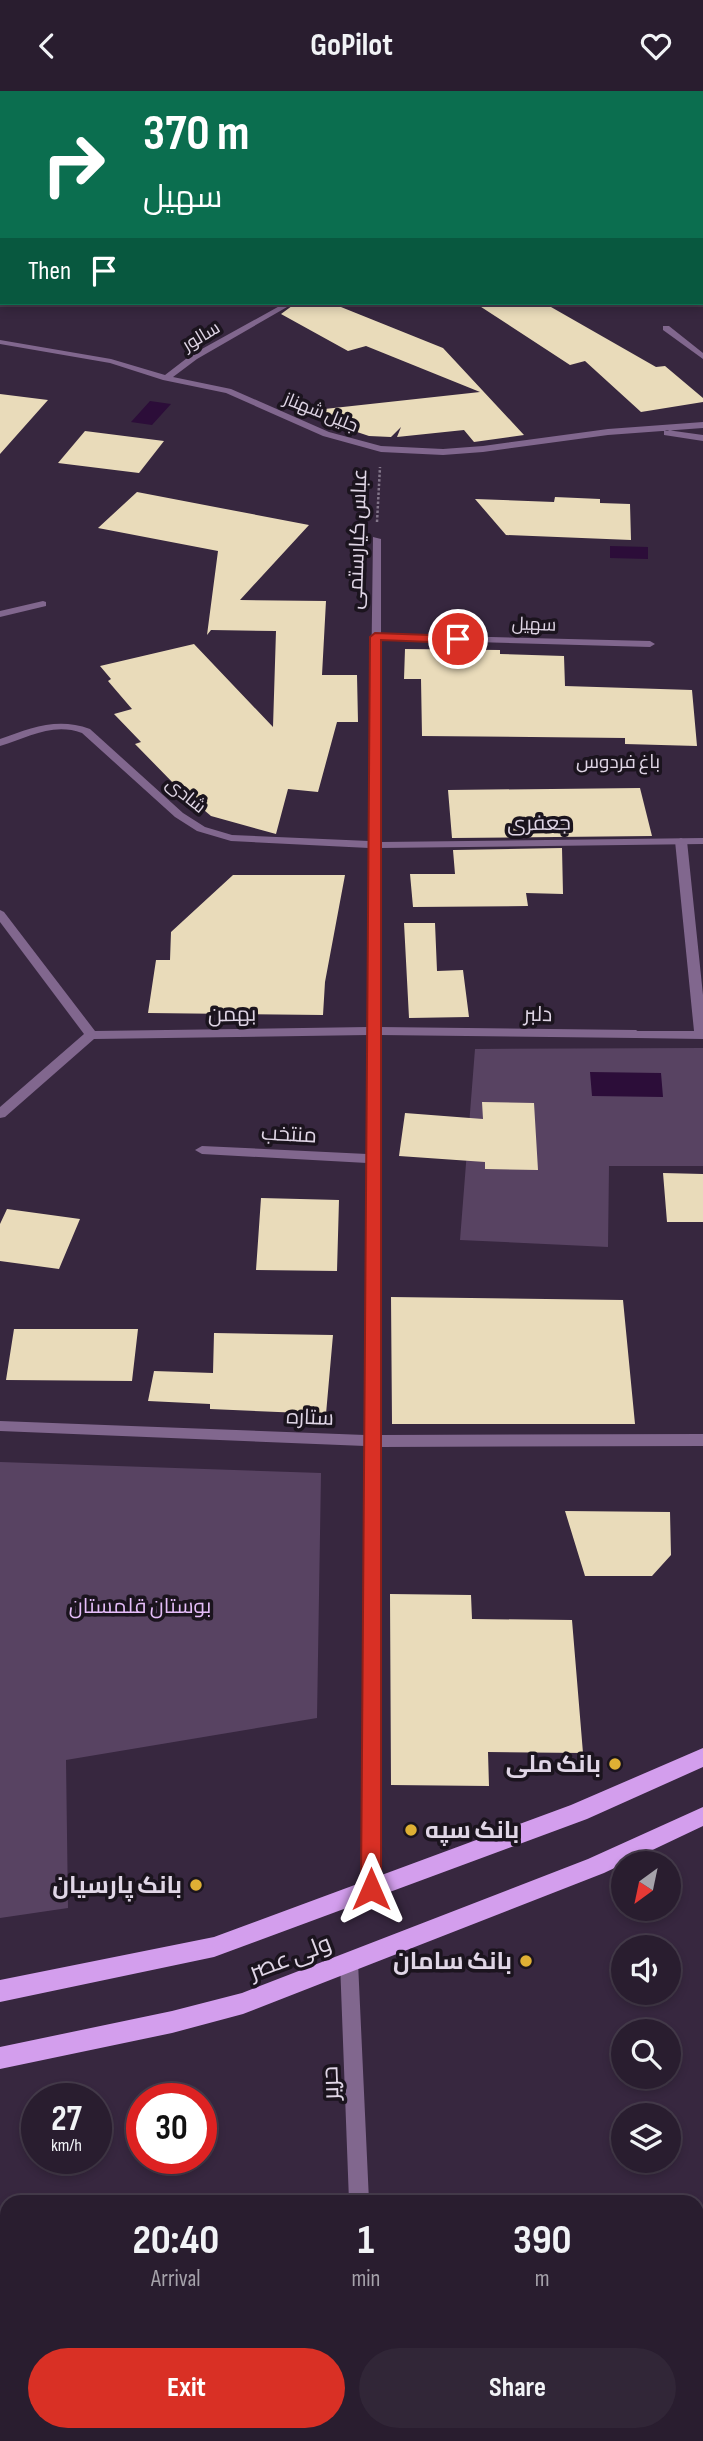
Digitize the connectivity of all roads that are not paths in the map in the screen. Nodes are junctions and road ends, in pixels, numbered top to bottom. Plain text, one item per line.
1 (285, 305) edge
2 (666, 328) dead end
3 (0, 342) edge
4 (703, 357) edge
5 (166, 378) junction
6 (703, 425) edge
7 (638, 429) junction
8 (703, 438) edge
9 (376, 538) road end
10 (43, 604) dead end
11 (0, 614) edge
12 (375, 637) junction
13 (650, 644) dead end
14 (0, 743) edge
15 (681, 841) junction
16 (703, 841) edge
17 (375, 845) junction
18 (0, 914) edge
19 (374, 1031) junction
20 (91, 1035) junction
21 (702, 1035) edge
22 (0, 1114) edge
23 (202, 1150) dead end
24 (374, 1159) junction
25 (0, 1426) edge
26 (703, 1440) edge
27 (372, 1441) junction
28 (703, 1757) edge
29 (703, 1816) edge
30 (371, 1889) junction
31 (349, 1962) junction
32 (0, 1991) edge
33 (0, 2058) edge
34 (359, 2195) edge

1 - 5 street, سالور
2 - 4 street
3 - 5 street, جلیل شهناز
5 - 7 street, جلیل شهناز
6 - 7 street, جلیل شهناز
7 - 8 street, جلیل شهناز
9 - 12 street, عباس کیارستمی
10 - 11 street
12 - 13 street, سهیل
12 - 17 street, عباس کیارستمی
14 - 17 street, شادی
15 - 16 street, جعفری
15 - 17 street, جعفری
15 - 21 street
17 - 19 street, عباس کیارستمی
18 - 20 street
19 - 20 street, بهمن
19 - 21 street, دلبر
19 - 24 street, عباس کیارستمی
20 - 22 street
23 - 24 street, منتخب
24 - 27 street, عباس کیارستمی
25 - 27 street, ستاره
26 - 27 street, ستاره
27 - 30 street, عباس کیارستمی
28 - 30 main road, ولی عصر
29 - 31 main road, ولی عصر
30 - 32 main road, ولی عصر
31 - 33 main road, ولی عصر
31 - 34 street, حریر

